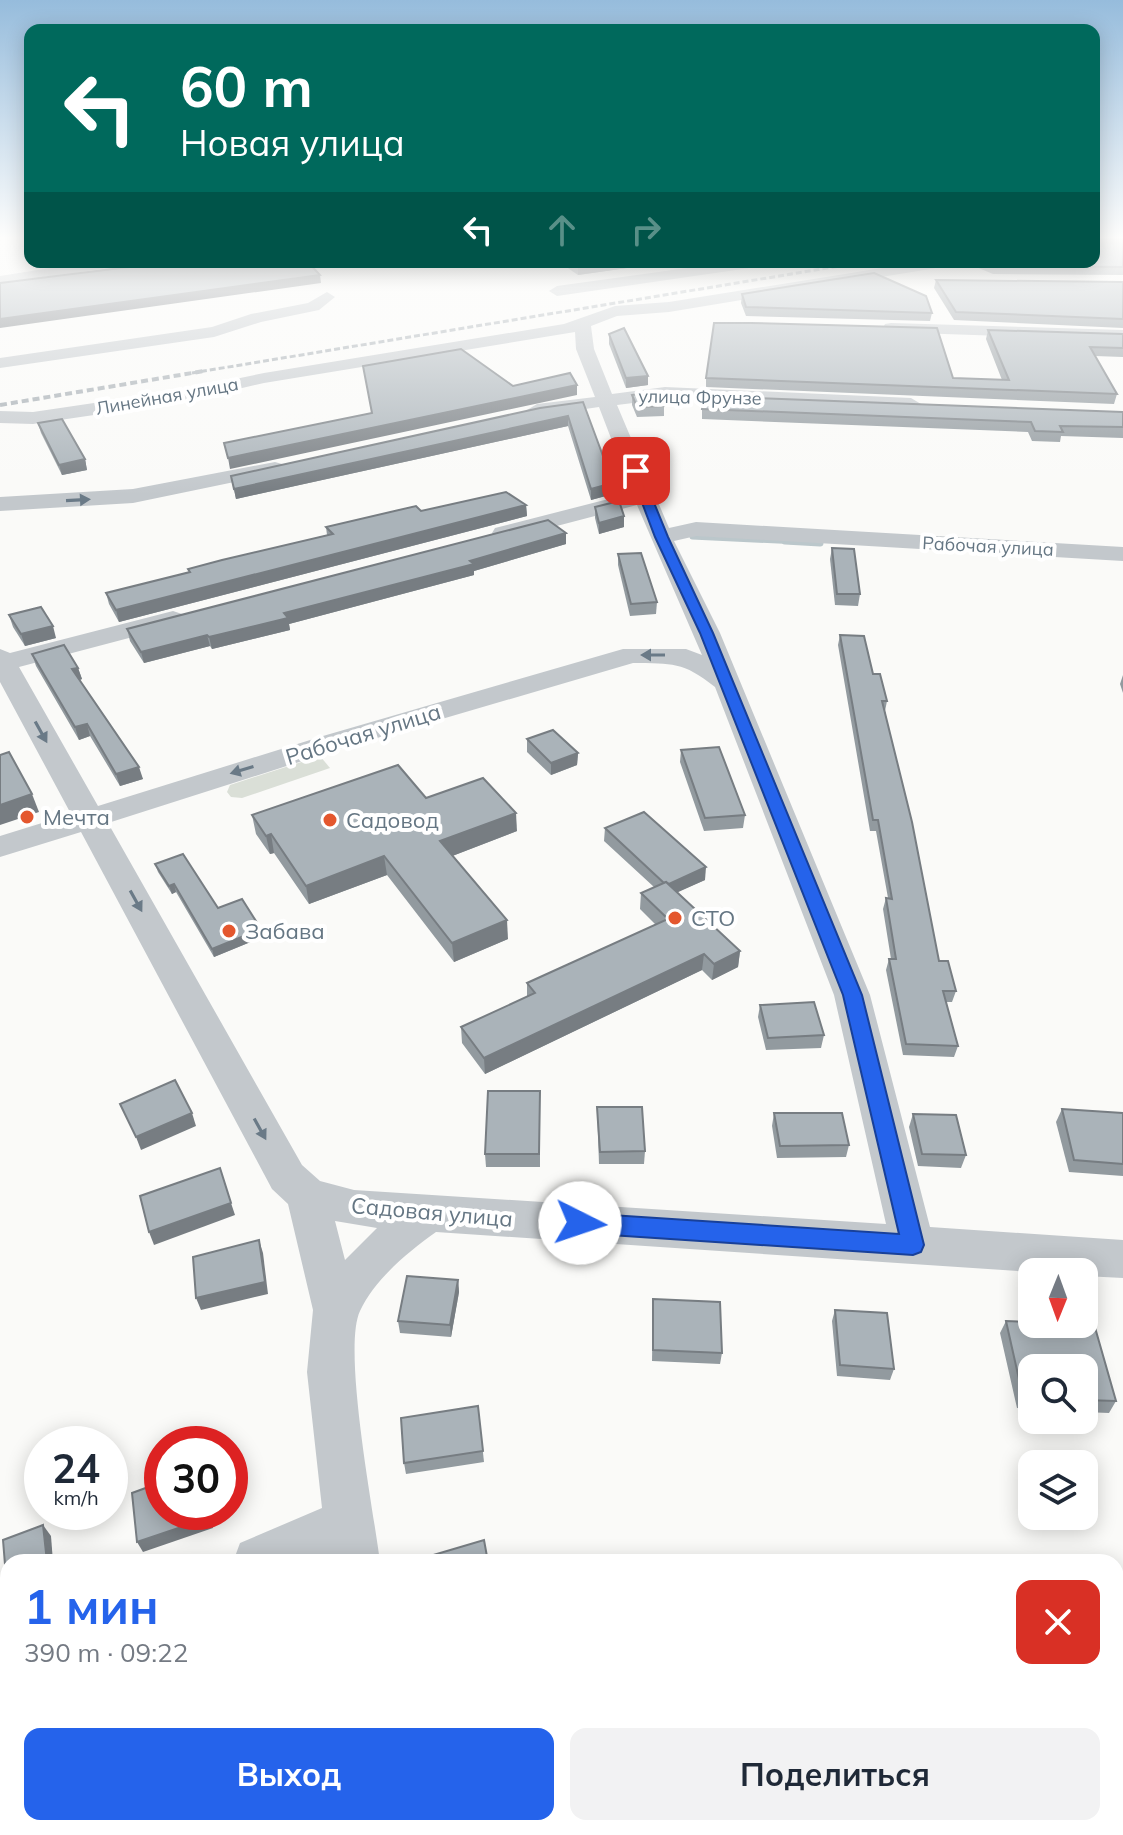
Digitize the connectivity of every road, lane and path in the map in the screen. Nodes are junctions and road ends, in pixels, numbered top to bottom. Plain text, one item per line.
1 (237, 325) edge
2 (579, 325) edge
3 (589, 325) edge
4 (867, 328) edge
5 (1123, 335) edge
6 (0, 363) edge
7 (605, 399) junction
8 (933, 405) edge
9 (509, 416) edge
10 (0, 417) edge
11 (292, 464) edge
12 (646, 495) junction
13 (0, 504) edge
14 (661, 537) junction
15 (478, 539) edge
16 (1123, 554) edge
17 (202, 611) edge
18 (2, 660) edge
19 (724, 681) junction
20 (93, 826) junction
21 (0, 847) edge
22 (307, 1195) junction
23 (429, 1213) junction
24 (913, 1245) junction
25 (1123, 1259) edge
26 (336, 1310) junction
27 (352, 1542) edge
28 (296, 1554) edge

1 - 6 street
2 - 10 street, Линейная улица
3 - 7 street
4 - 5 street
7 - 8 street, улица Фрунзе
7 - 9 street, улица Фрунзе
7 - 12 street
13 -> 11 street
12 - 14 street
12 - 15 street
14 - 16 street, Рабочая улица
14 - 19 street
17 - 18 street
18 -> 20 street
19 -> 20 street, Рабочая улица
19 - 24 street
20 - 21 street, Рабочая улица
20 -> 22 street
22 - 23 street, Садовая улица
22 - 26 street
23 - 24 street, Садовая улица
23 - 26 street
24 - 25 street, Садовая улица
26 - 27 street
27 - 28 street

